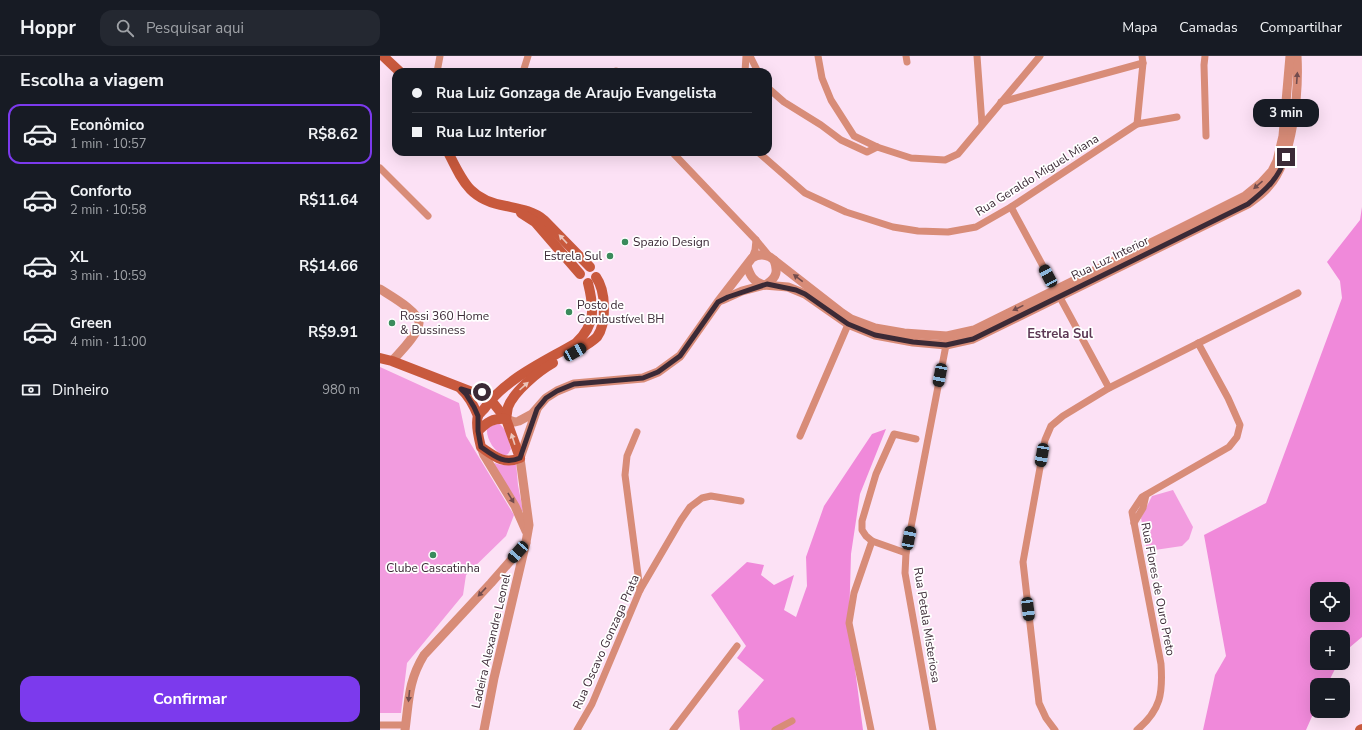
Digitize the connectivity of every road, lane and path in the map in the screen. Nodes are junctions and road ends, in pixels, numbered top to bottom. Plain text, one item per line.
1 (440, 56) edge
2 (528, 56) edge
3 (746, 56) edge
4 (750, 56) edge
5 (818, 56) edge
6 (977, 56) edge
7 (1040, 56) edge
8 (1205, 56) edge
9 (388, 58) edge
10 (1294, 59) edge
11 (1143, 60) edge
12 (397, 68) edge
13 (438, 68) edge
14 (524, 68) edge
15 (745, 68) edge
16 (756, 68) edge
17 (772, 92) edge
18 (1001, 102) junction
19 (1177, 117) dead end
20 (982, 124) junction
21 (1137, 124) junction
22 (1206, 136) dead end
23 (877, 147) junction
24 (450, 156) edge
25 (676, 156) edge
26 (763, 156) edge
27 (380, 168) edge
28 (1011, 206) junction
29 (510, 207) junction
30 (428, 216) dead end
31 (756, 240) junction
32 (772, 258) junction
33 (750, 262) junction
34 (590, 267) junction
35 (580, 274) junction
36 (592, 280) junction
37 (765, 284) junction
38 (380, 289) edge
39 (1057, 293) junction
40 (1298, 294) dead end
41 (718, 302) junction
42 (850, 322) junction
43 (947, 340) junction
44 (1198, 343) junction
45 (380, 358) edge
46 (392, 361) junction
47 (504, 386) junction
48 (1109, 388) junction
49 (461, 389) junction
50 (474, 393) junction
51 (490, 399) junction
52 (537, 409) junction
53 (478, 416) junction
54 (506, 419) junction
55 (478, 431) junction
56 (637, 432) dead end
57 (800, 436) dead end
58 (916, 439) dead end
59 (481, 447) junction
60 (520, 458) junction
61 (741, 501) dead end
62 (527, 538) junction
63 (872, 541) junction
64 (906, 553) junction
65 (640, 590) junction
66 (737, 646) dead end
67 (792, 721) dead end
68 (380, 725) edge
69 (406, 728) edge
70 (484, 730) edge
71 (577, 730) edge
72 (673, 730) edge
73 (775, 730) edge
74 (872, 730) edge
75 (933, 730) edge
76 (1056, 730) edge
77 (1137, 730) edge

1 - 13 street
2 - 14 street
3 - 15 street
4 - 16 street
5 - 23 street
6 - 20 street
7 - 18 street
8 - 22 street
9 - 12 main road
10 - 39 street, Rua Luz Interior
11 - 18 street
11 - 21 street
17 - 23 street
18 - 20 street
19 - 21 street, Rua Geraldo Miguel Miana
20 - 23 street
21 - 28 street, Rua Geraldo Miguel Miana
24 - 29 main road
25 - 31 street
26 - 28 street, Rua Geraldo Miguel Miana
27 - 30 street
28 - 39 street
34 -> 29 main road
29 - 35 main road
31 - 32 street
31 - 33 street
32 - 33 street
32 - 37 street
42 -> 32 street, Rua Luz Interior
33 - 37 street
33 - 41 street
34 - 35 main road
34 - 36 main road
35 - 36 main road
36 - 47 main road
54 -> 36 main road
37 - 41 street
37 - 42 street, Rua Luz Interior
38 - 46 street
39 - 43 street, Rua Luz Interior
39 - 48 street
40 - 44 street
41 - 52 street
42 - 43 street, Rua Luz Interior
42 - 57 street
43 - 64 street, Rua Petala Misteriosa
44 - 48 street
44 - 77 street, Rua Flores de Ouro Preto
45 - 46 main road
46 - 49 main road
47 - 50 main road
47 - 51 main road
48 - 76 street
49 - 50 main road
49 - 53 main road
50 - 51 main road
51 - 53 main road
51 - 54 main road, Ladeira Alexandre Leonel
52 - 54 street
52 - 60 street
53 - 55 main road
54 - 55 main road
60 -> 54 main road, Ladeira Alexandre Leonel
55 - 59 main road
56 - 65 street
58 - 63 street
59 - 60 main road
59 -> 62 street
60 - 62 street, Ladeira Alexandre Leonel
61 - 65 street, Rua Oscavo Gonzaga Prata
62 -> 69 street
62 - 70 street, Ladeira Alexandre Leonel
63 - 64 street
63 - 74 street
64 - 75 street, Rua Petala Misteriosa
65 - 71 street, Rua Oscavo Gonzaga Prata
66 - 72 street
67 - 73 street
68 - 69 street

